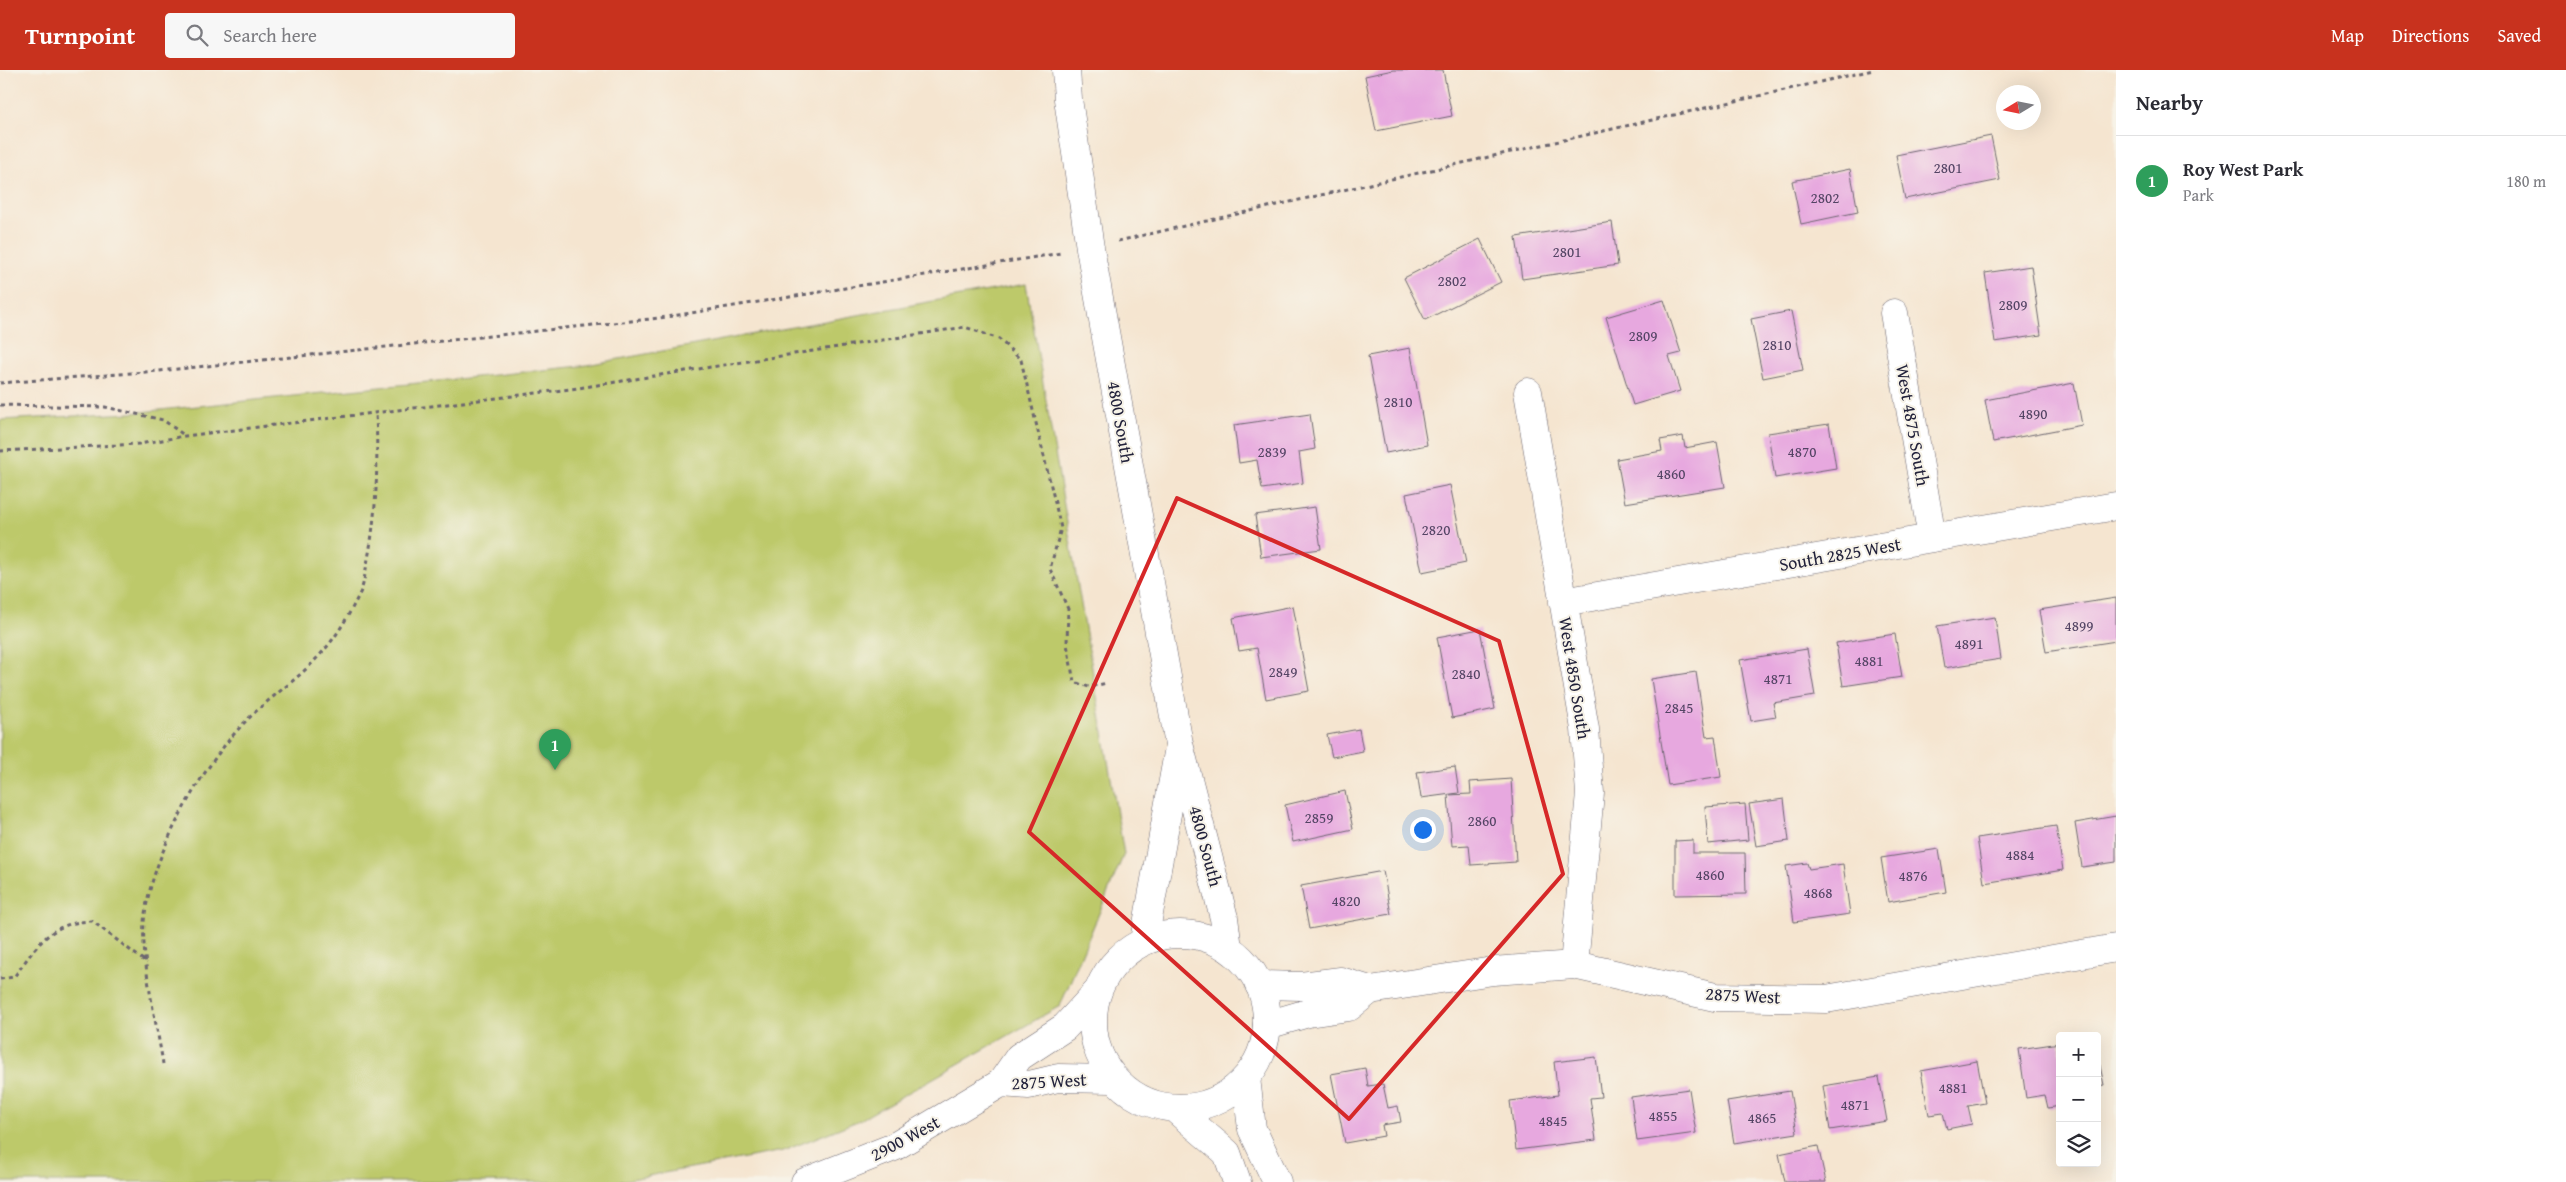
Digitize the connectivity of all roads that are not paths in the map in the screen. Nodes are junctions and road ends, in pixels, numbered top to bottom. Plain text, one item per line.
1 (1063, 70) edge
2 (1894, 313) dead end
3 (1528, 392) dead end
4 (2116, 506) edge
5 (1932, 538) junction
6 (1564, 602) junction
7 (1179, 744) junction
8 (1144, 941) junction
9 (1228, 948) junction
10 (2116, 948) edge
11 (1574, 965) junction
12 (1259, 985) junction
13 (1370, 990) junction
14 (1097, 992) junction
15 (1267, 1025) junction
16 (1246, 1078) junction
17 (1112, 1079) junction
18 (1001, 1083) junction
19 (1174, 1108) junction
20 (805, 1182) edge
21 (1237, 1182) edge
22 (1277, 1182) edge

1 - 7 street, 4800 South
2 - 5 street, West 4875 South
3 - 6 street, West 4850 South
4 - 5 street, South 2825 West
5 - 6 street, South 2825 West
6 - 11 street, West 4850 South
7 - 8 street, 4800 South
7 - 9 street, 4800 South
8 - 9 street
8 - 14 street
9 - 12 street
10 - 11 street, 2875 West
11 - 13 street, 2875 West
12 - 13 street, 2875 West
12 - 15 street
13 - 15 street
14 - 17 street
14 - 18 street, 2875 West
15 - 16 street
16 - 19 street
16 - 22 street
17 - 18 street, 2875 West
17 - 19 street
18 - 20 street, 2900 West
19 - 21 street

